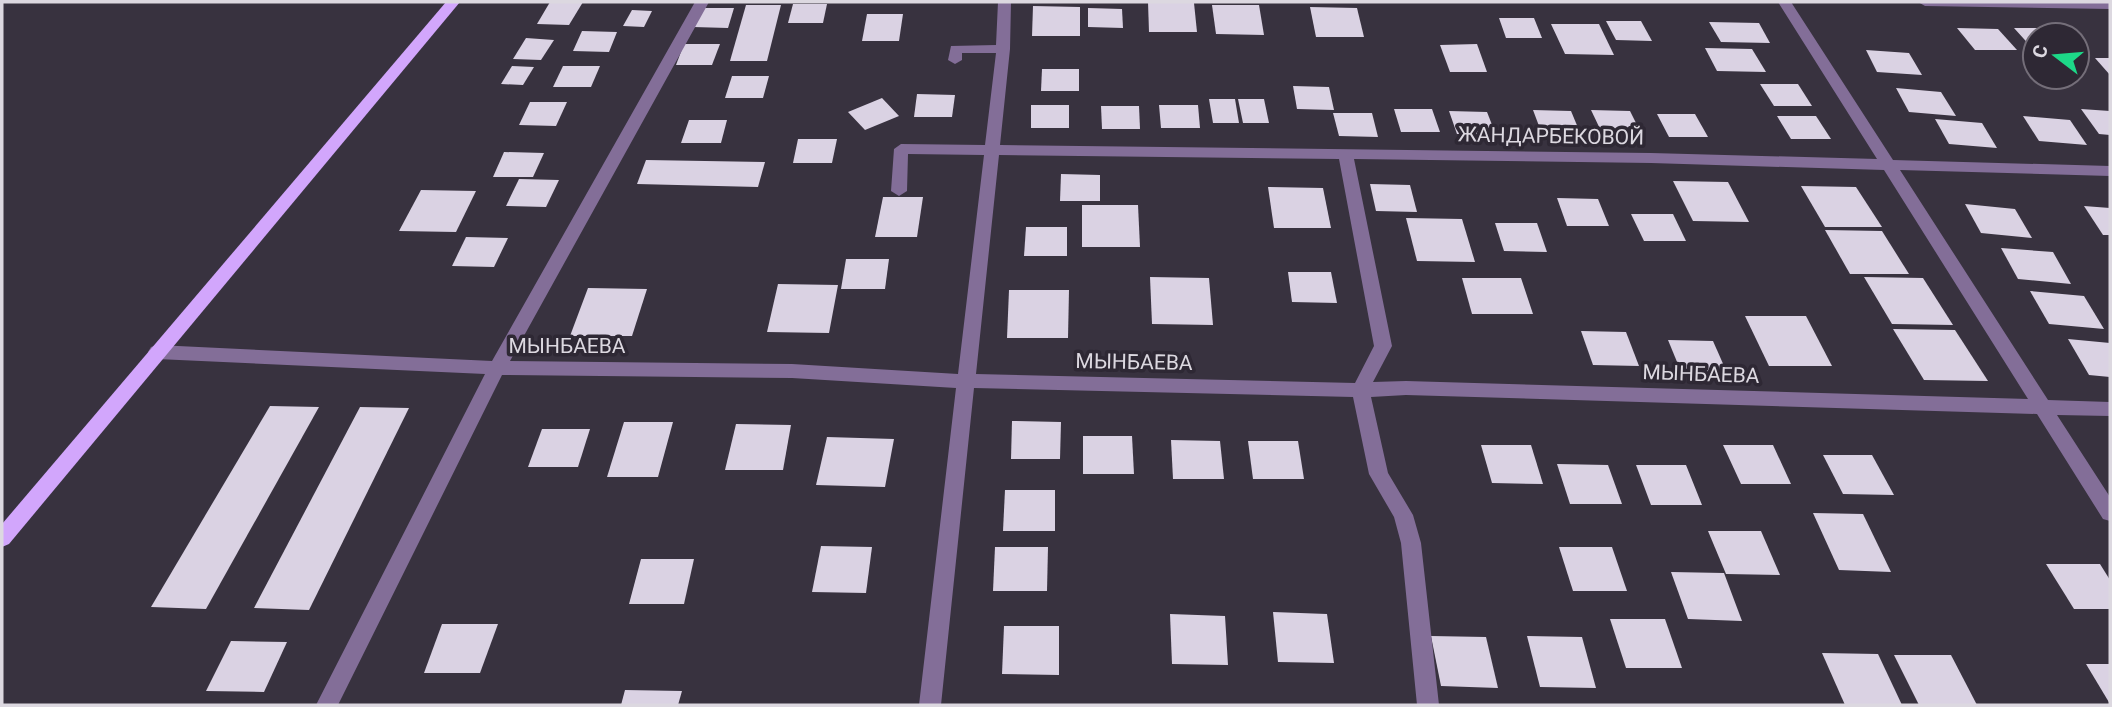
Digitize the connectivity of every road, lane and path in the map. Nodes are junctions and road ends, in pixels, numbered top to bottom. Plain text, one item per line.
1 (453, 2) edge
2 (702, 2) edge
3 (1004, 2) edge
4 (1784, 2) edge
5 (1925, 2) edge
6 (2110, 5) edge
7 (1003, 49) junction
8 (955, 61) dead end
9 (991, 151) junction
10 (1346, 155) junction
11 (1890, 165) junction
12 (2110, 171) edge
13 (900, 191) dead end
14 (157, 352) junction
15 (498, 368) junction
16 (964, 381) junction
17 (1360, 390) junction
18 (2042, 407) junction
19 (2110, 409) edge
20 (2110, 513) edge
21 (2, 537) edge
22 (327, 705) edge
23 (930, 705) edge
24 (1428, 705) edge

1 - 14 main road
2 - 15 street
3 - 7 street
4 - 11 street
5 - 6 street
7 - 8 street
7 - 9 street
9 - 10 street, ЖАНДАРБЕКОВОЙ
9 - 13 street, ЖАНДАРБЕКОВОЙ
9 - 16 street
10 - 11 street, ЖАНДАРБЕКОВОЙ
10 - 17 street
11 - 12 street, ЖАНДАРБЕКОВОЙ
11 - 18 street
14 - 15 street, МЫНБАЕВА
14 - 21 main road
15 - 16 street, МЫНБАЕВА
15 - 22 street
16 - 17 street, МЫНБАЕВА
16 - 23 street
17 - 18 street, МЫНБАЕВА
17 - 24 street
18 - 19 street, МЫНБАЕВА
18 - 20 street

